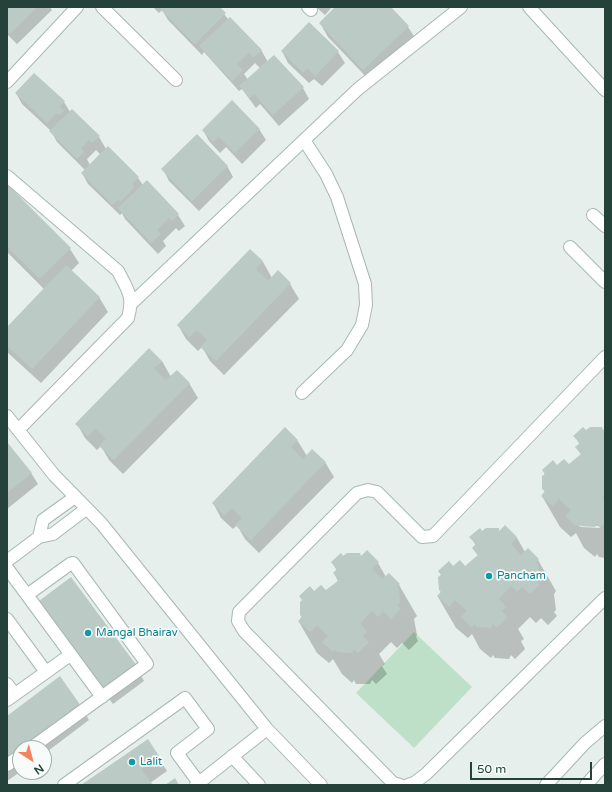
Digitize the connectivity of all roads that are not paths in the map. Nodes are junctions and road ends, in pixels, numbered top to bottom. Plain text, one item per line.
1 (76, 7) edge
2 (102, 7) edge
3 (461, 7) edge
4 (529, 7) edge
5 (8, 80) edge
6 (176, 80) dead end
7 (605, 90) edge
8 (304, 140) junction
9 (7, 176) edge
10 (593, 214) dead end
11 (605, 226) edge
12 (570, 247) dead end
13 (605, 282) edge
14 (132, 303) junction
15 (605, 357) edge
16 (302, 393) dead end
17 (7, 416) edge
18 (18, 430) junction
19 (75, 498) junction
20 (86, 509) junction
21 (38, 537) junction
22 (7, 561) edge
23 (7, 568) edge
24 (27, 595) junction
25 (605, 598) edge
26 (7, 619) edge
27 (70, 655) junction
28 (46, 672) junction
29 (7, 684) edge
30 (11, 697) edge
31 (102, 697) junction
32 (605, 726) edge
33 (267, 729) junction
34 (42, 740) edge
35 (232, 756) junction
36 (605, 764) edge
37 (197, 784) edge
38 (64, 785) edge
39 (259, 785) edge
40 (321, 785) edge
41 (400, 785) edge
42 (408, 785) edge
43 (546, 785) edge
44 (586, 785) edge

1 - 5 street
2 - 6 street
3 - 8 street
4 - 7 street
8 - 14 street
8 - 16 street
9 - 14 street
10 - 11 street
12 - 13 street
14 - 18 street
15 - 41 street
17 - 18 street
18 - 19 street
19 - 20 street
19 - 21 street
20 - 21 street
20 - 33 street
21 - 22 street
23 - 24 street
24 - 27 street
24 - 31 street
25 - 42 street
26 - 28 street
27 - 28 street
27 - 31 street
28 - 30 street
29 - 30 street
31 - 34 street
32 - 43 street
33 - 35 street
33 - 40 street
35 - 37 street
35 - 39 street
36 - 44 street
37 - 38 street

